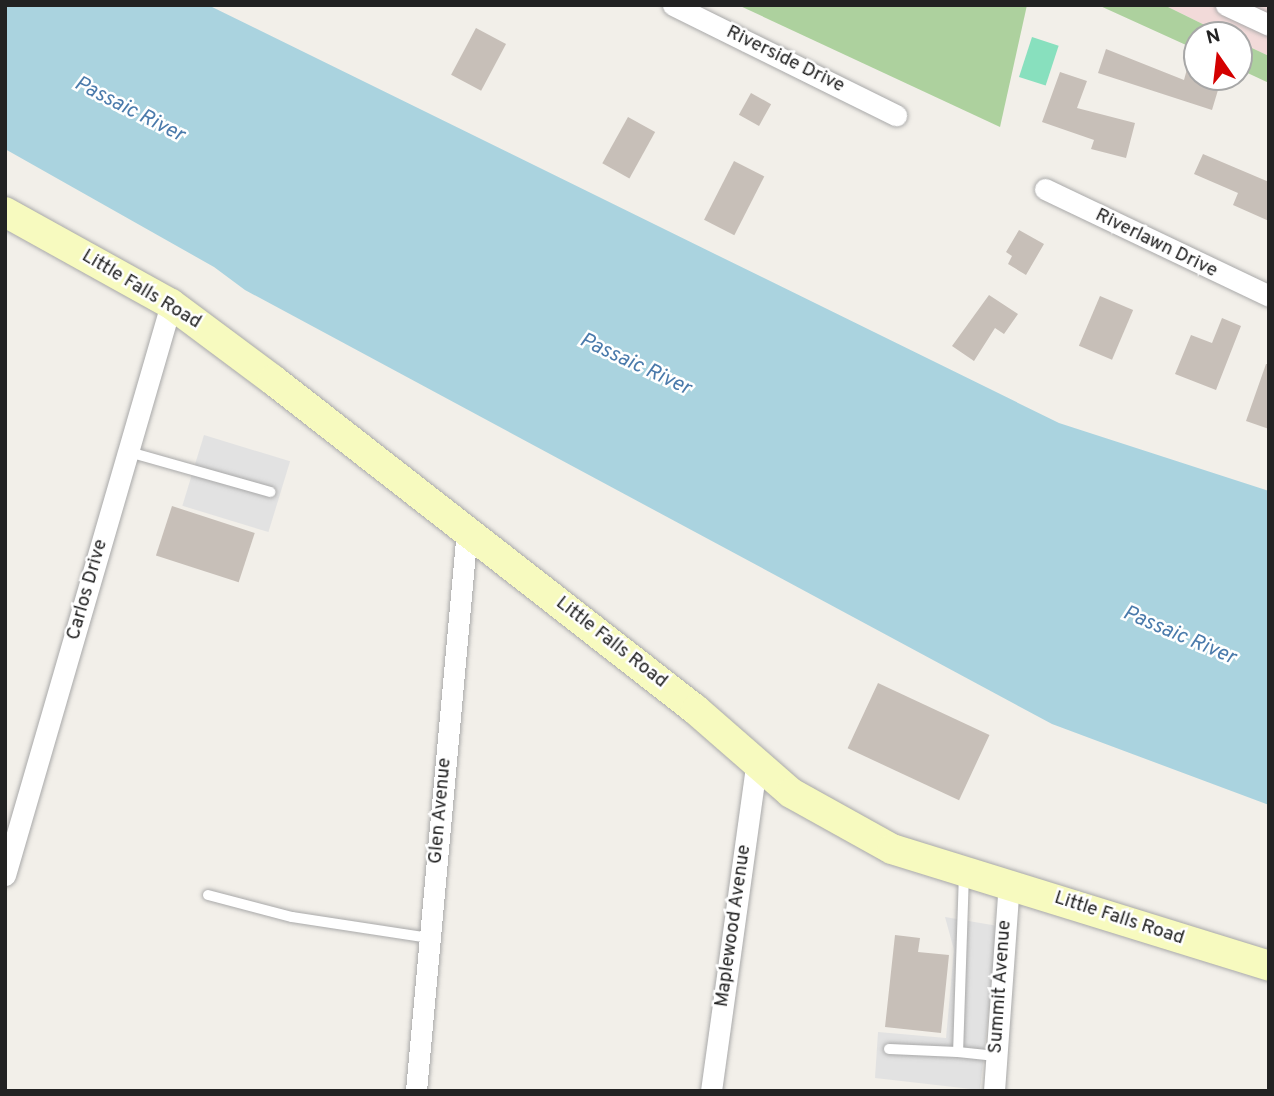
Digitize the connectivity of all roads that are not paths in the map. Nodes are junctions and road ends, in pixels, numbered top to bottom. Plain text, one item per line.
1 (673, 5) edge
2 (1226, 5) edge
3 (1269, 25) edge
4 (896, 115) dead end
5 (1045, 189) dead end
6 (5, 212) edge
7 (1269, 296) edge
8 (172, 304) junction
9 (129, 452) junction
10 (270, 492) dead end
11 (467, 530) junction
12 (757, 761) junction
13 (964, 870) junction
14 (5, 875) edge
15 (1009, 884) junction
16 (208, 895) dead end
17 (429, 938) junction
18 (1269, 966) edge
19 (888, 1049) dead end
20 (958, 1052) junction
21 (996, 1056) junction
22 (415, 1091) edge
23 (711, 1091) edge
24 (994, 1091) edge

1 - 4 street, Riverside Drive
2 - 3 street
5 - 7 street, Riverlawn Drive
6 - 8 street, Little Falls Road
8 - 9 street, Carlos Drive
8 - 11 street, Little Falls Road
9 - 10 lane
9 - 14 street, Carlos Drive
11 - 12 street, Little Falls Road
11 - 17 street, Glen Avenue
12 - 13 street, Little Falls Road
12 - 23 street, Maplewood Avenue
13 - 15 street, Little Falls Road
13 - 20 lane
15 - 18 street, Little Falls Road
15 - 21 street, Summit Avenue
16 - 17 lane
17 - 22 street, Glen Avenue
19 - 20 lane
20 - 21 lane
21 - 24 street, Summit Avenue

